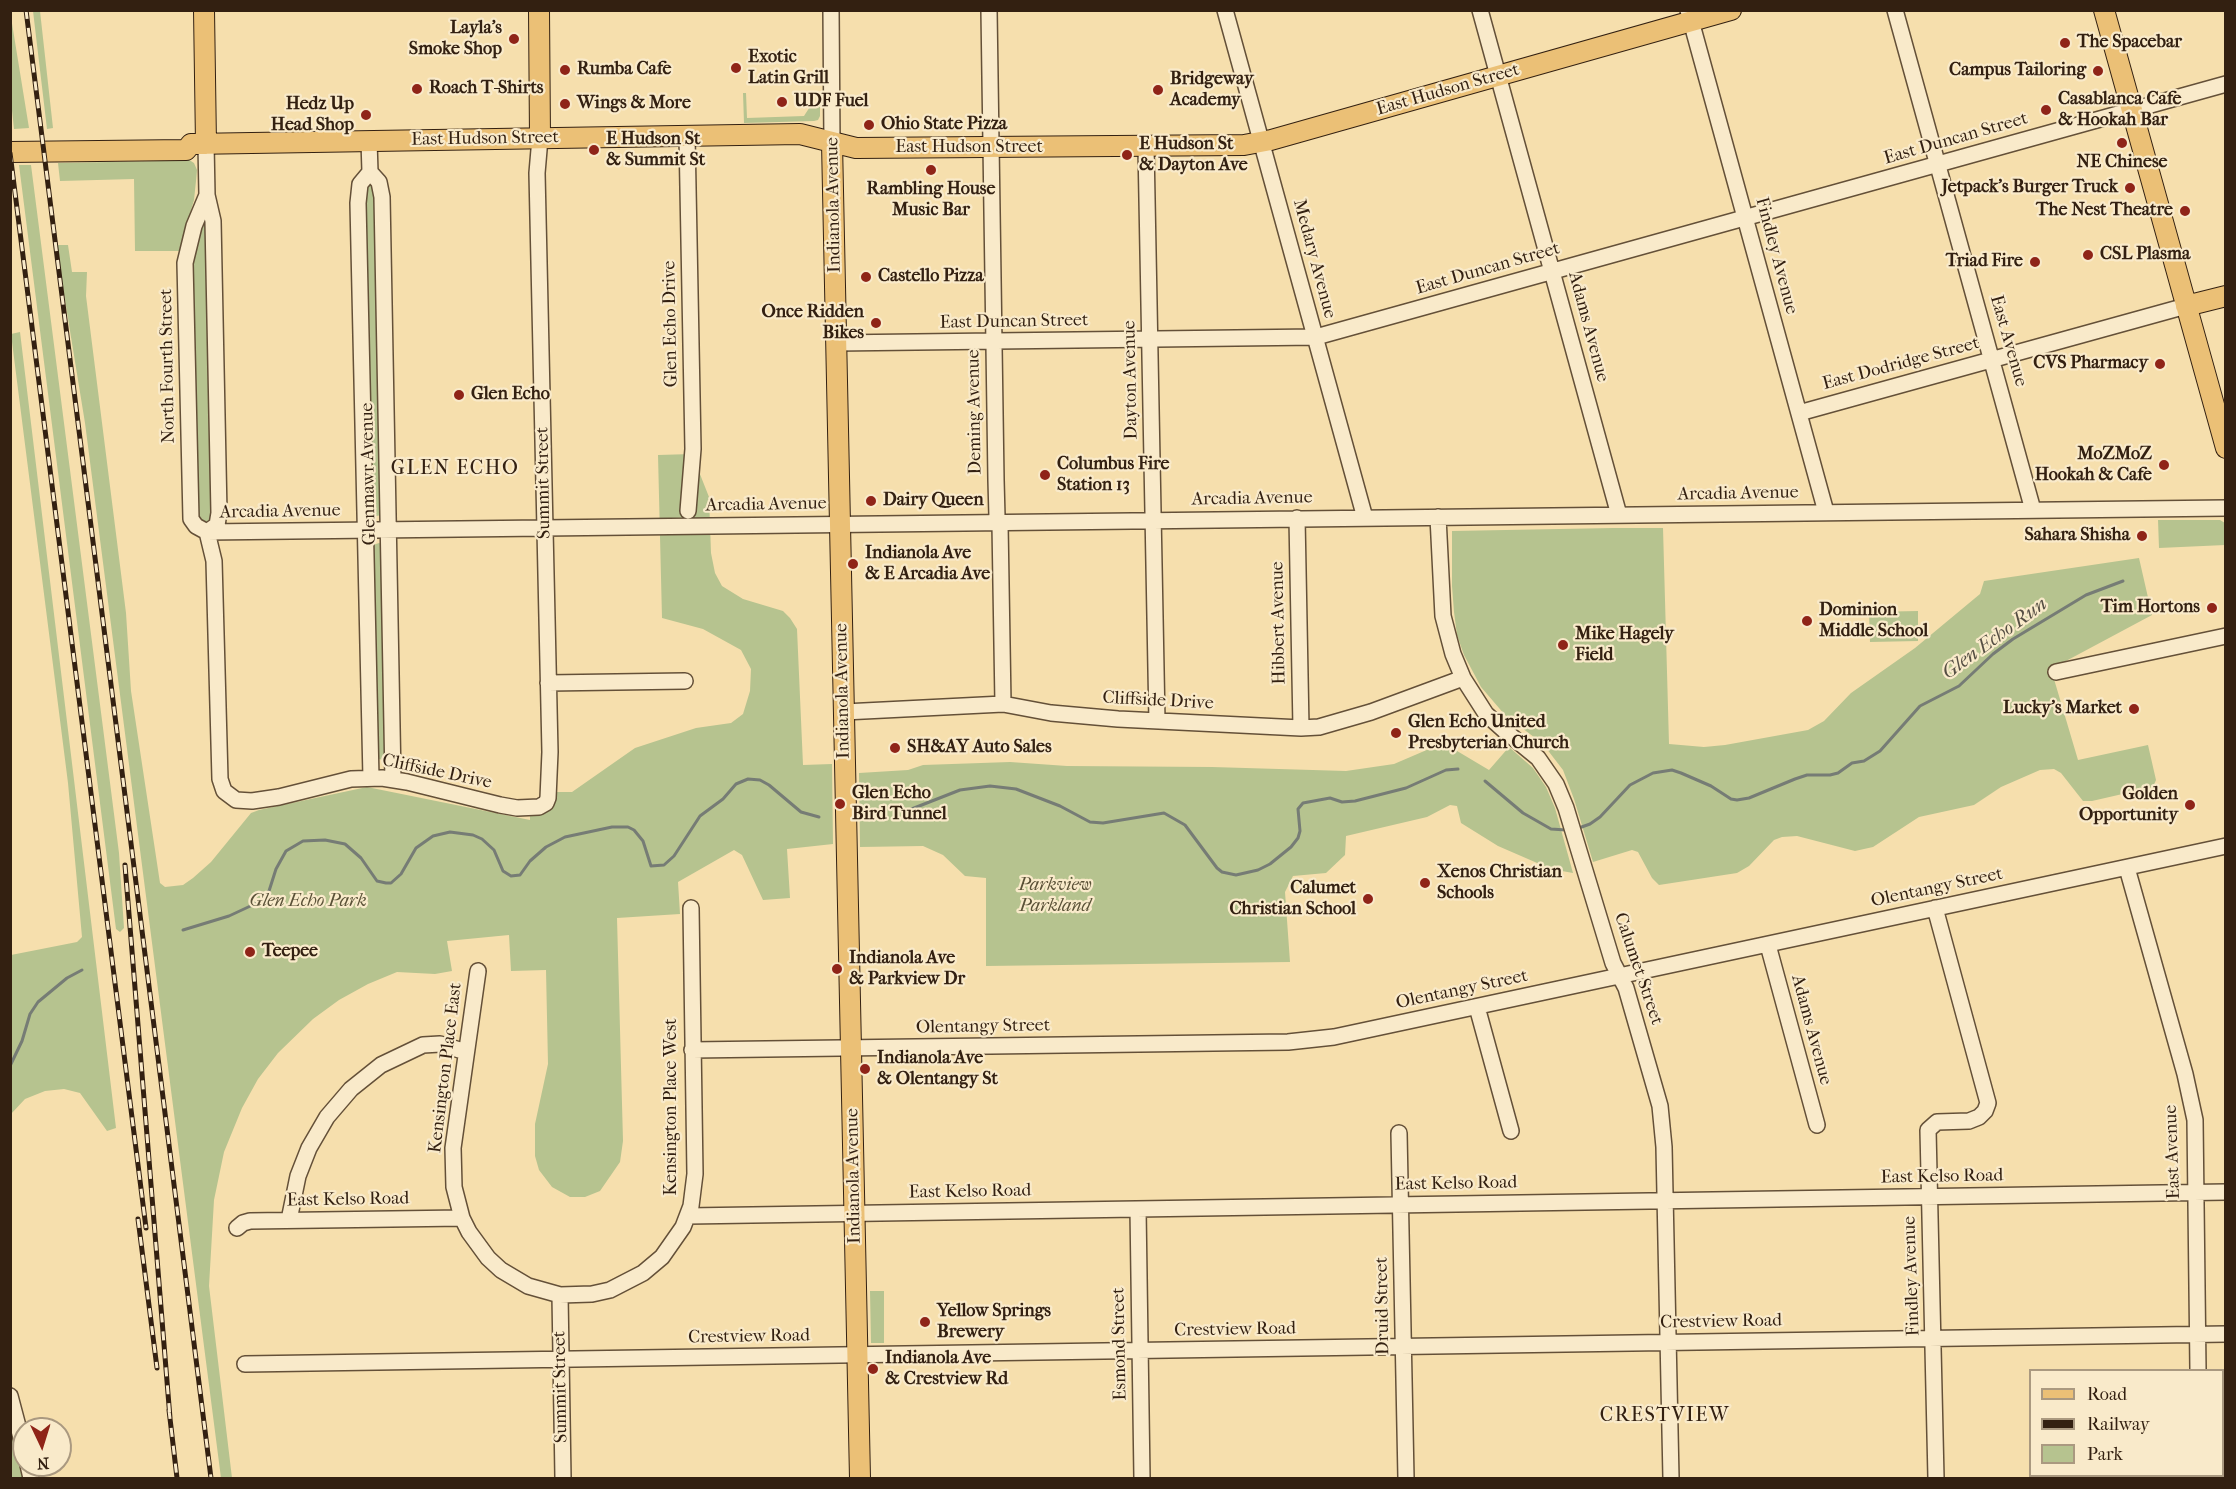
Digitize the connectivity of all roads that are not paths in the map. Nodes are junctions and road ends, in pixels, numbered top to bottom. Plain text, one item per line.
1 (204, 10) edge
2 (539, 10) edge
3 (831, 10) edge
4 (989, 10) edge
5 (1225, 10) edge
6 (1480, 10) edge
7 (1731, 10) edge
8 (1895, 10) edge
9 (2104, 10) edge
10 (1689, 16) edge
11 (1498, 76) junction
12 (2226, 84) edge
13 (2132, 110) junction
14 (687, 136) junction
15 (540, 138) junction
16 (10, 139) edge
17 (369, 141) junction
18 (1262, 142) junction
19 (832, 143) junction
20 (199, 144) junction
21 (1146, 147) junction
22 (991, 148) junction
23 (10, 152) edge
24 (1938, 164) junction
25 (370, 172) junction
26 (207, 195) junction
27 (1746, 218) junction
28 (1552, 272) junction
29 (2226, 296) edge
30 (2186, 306) junction
31 (1316, 337) junction
32 (1150, 340) junction
33 (994, 341) junction
34 (836, 343) junction
35 (1993, 359) junction
36 (1799, 413) junction
37 (2222, 419) edge
38 (2226, 448) edge
39 (2226, 508) edge
40 (2034, 510) junction
41 (688, 511) dead end
42 (1826, 512) junction
43 (1619, 515) junction
44 (1438, 517) junction
45 (1297, 518) junction
46 (1365, 518) junction
47 (1153, 520) junction
48 (998, 522) junction
49 (840, 524) junction
50 (544, 527) junction
51 (365, 530) junction
52 (389, 530) junction
53 (207, 532) junction
54 (2226, 636) edge
55 (2056, 672) dead end
56 (1463, 678) junction
57 (684, 681) dead end
58 (548, 683) junction
59 (1003, 704) junction
60 (844, 712) junction
61 (1157, 721) junction
62 (1300, 728) junction
63 (371, 778) junction
64 (393, 779) junction
65 (224, 791) joint
66 (539, 807) joint
67 (2226, 846) edge
68 (2127, 868) junction
69 (691, 908) dead end
70 (1935, 908) junction
71 (1768, 945) junction
72 (478, 971) dead end
73 (1620, 976) junction
74 (1477, 1007) junction
75 (851, 1048) junction
76 (692, 1050) junction
77 (466, 1052) junction
78 (1817, 1125) dead end
79 (1511, 1131) dead end
80 (1399, 1133) dead end
81 (2226, 1192) edge
82 (2194, 1193) junction
83 (1930, 1197) junction
84 (1665, 1201) junction
85 (1400, 1205) junction
86 (1138, 1209) junction
87 (854, 1213) junction
88 (688, 1216) junction
89 (462, 1218) junction
90 (290, 1220) junction
91 (237, 1228) dead end
92 (560, 1295) junction
93 (2226, 1334) edge
94 (2198, 1335) junction
95 (1934, 1339) junction
96 (1669, 1342) junction
97 (1403, 1347) junction
98 (1140, 1351) junction
99 (857, 1355) junction
100 (561, 1359) junction
101 (245, 1364) dead end
102 (2198, 1369) edge
103 (10, 1396) edge
104 (16, 1417) edge
105 (2201, 1477) edge
106 (2226, 1477) edge
107 (562, 1479) edge
108 (860, 1479) edge
109 (1142, 1479) edge
110 (1406, 1479) edge
111 (1671, 1479) edge
112 (1936, 1479) edge
113 (2143, 1479) edge

1 - 20 main road
2 - 15 main road, Summit Street
3 - 19 street, Indianola Avenue
4 - 22 street, Deming Avenue
5 - 18 street, Medary Avenue
6 - 11 street, Adams Avenue
7 - 10 main road, East Hudson Street
8 - 24 street, East Avenue
9 - 13 main road
10 - 11 main road, East Hudson Street
10 - 27 street, Findley Avenue
11 - 18 main road, East Hudson Street
11 - 28 street, Adams Avenue
12 - 13 street, East Duncan Street
13 - 24 street, East Duncan Street
13 - 30 main road
14 - 15 main road, East Hudson Street
14 - 19 main road, East Hudson Street
14 - 41 street, Glen Echo Drive
15 - 17 main road, East Hudson Street
15 - 50 street, Summit Street
16 - 20 main road, East Hudson Street
17 - 20 main road, East Hudson Street
17 - 25 street, Glenmawr Avenue
18 - 21 main road, East Hudson Street
18 - 31 street, Medary Avenue
19 - 22 main road, East Hudson Street
19 - 34 main road, Indianola Avenue
20 - 23 main road, East Hudson Street
20 - 26 street, North Fourth Street
21 - 22 main road, East Hudson Street
21 - 32 street, Dayton Avenue
22 - 33 street, Deming Avenue
24 - 27 street, East Duncan Street
24 - 35 street, East Avenue
25 - 51 street, Glenmawr Avenue
25 - 52 street, Glenmawr Avenue
26 - 53 street, North Fourth Street
26 - 53 street, North Fourth Street
27 - 28 street, East Duncan Street
27 - 36 street, Findley Avenue
28 - 31 street, East Duncan Street
28 - 43 street, Adams Avenue
29 - 30 main road
30 - 35 street, East Dodridge Street
30 - 37 main road
31 - 32 street, East Duncan Street
31 - 46 street, Medary Avenue
32 - 33 street, East Duncan Street
32 - 47 street, Dayton Avenue
33 - 34 street, East Duncan Street
33 - 48 street, Deming Avenue
34 - 49 main road, Indianola Avenue
35 - 36 street, East Dodridge Street
35 - 40 street, East Avenue
36 - 42 street, Findley Avenue
37 - 38 main road
39 - 40 street, Arcadia Avenue
40 - 42 street, Arcadia Avenue
42 - 43 street, Arcadia Avenue
43 - 44 street, Arcadia Avenue
44 - 46 street, Arcadia Avenue
44 - 56 street, Calumet Street
45 - 46 street, Arcadia Avenue
45 - 47 street, Arcadia Avenue
45 - 62 street, Hibbert Avenue
47 - 48 street, Arcadia Avenue
47 - 61 street, Dayton Avenue
48 - 49 street, Arcadia Avenue
48 - 59 street, Deming Avenue
49 - 50 street, Arcadia Avenue
49 - 60 main road, Indianola Avenue
50 - 52 street, Arcadia Avenue
50 - 58 street, Summit Street
51 - 52 street, Arcadia Avenue
51 - 53 street, Arcadia Avenue
51 - 63 street, Glenmawr Avenue
52 - 64 street, Glenmawr Avenue
53 - 65 street, North Fourth Street
54 - 55 street
56 - 62 street, Cliffside Drive
56 - 73 street, Calumet Street
57 - 58 street
58 - 66 street, Summit Street
59 - 60 street, Cliffside Drive
59 - 61 street, Cliffside Drive
60 - 75 main road, Indianola Avenue
61 - 62 street, Cliffside Drive
63 - 64 street, Cliffside Drive
63 - 65 street, Cliffside Drive
64 - 66 street, Cliffside Drive
67 - 68 street, Olentangy Street
68 - 70 street, Olentangy Street
68 - 82 street, East Avenue
69 - 76 street, Kensington Place West
70 - 71 street, Olentangy Street
70 - 83 street, Findley Avenue
71 - 73 street, Olentangy Street
71 - 78 street, Adams Avenue
72 - 77 street, Kensington Place East
73 - 74 street, Olentangy Street
73 - 84 street, Calumet Street
74 - 75 street, Olentangy Street
74 - 79 street
75 - 76 street, Olentangy Street
75 - 87 main road, Indianola Avenue
76 - 88 street, Kensington Place West
77 - 89 street, Kensington Place East
77 - 90 street
80 - 85 street, Druid Street
81 - 82 street, East Kelso Road
82 - 83 street, East Kelso Road
82 - 94 street, East Avenue
83 - 84 street, East Kelso Road
83 - 95 street, Findley Avenue
84 - 85 street, East Kelso Road
84 - 96 street, Calumet Street
85 - 86 street, East Kelso Road
85 - 97 street, Druid Street
86 - 87 street, East Kelso Road
86 - 98 street, Esmond Street
87 - 88 street, East Kelso Road
87 - 99 main road, Indianola Avenue
88 - 92 street, Kensington Place West
89 - 90 street, East Kelso Road
89 - 92 street, Kensington Place East
90 - 91 street, East Kelso Road
92 - 100 street, Summit Street
93 - 94 street, Crestview Road
94 - 95 street, Crestview Road
94 - 102 street, East Avenue
95 - 96 street, Crestview Road
95 - 112 street, Findley Avenue
96 - 97 street, Crestview Road
96 - 111 street, Calumet Street
97 - 98 street, Crestview Road
97 - 110 street, Druid Street
98 - 99 street, Crestview Road
98 - 109 street, Esmond Street
99 - 100 street, Crestview Road
99 - 108 main road, Indianola Avenue
100 - 101 street, Crestview Road
100 - 107 street, Summit Street
103 - 104 street
105 - 106 street
105 - 113 street

